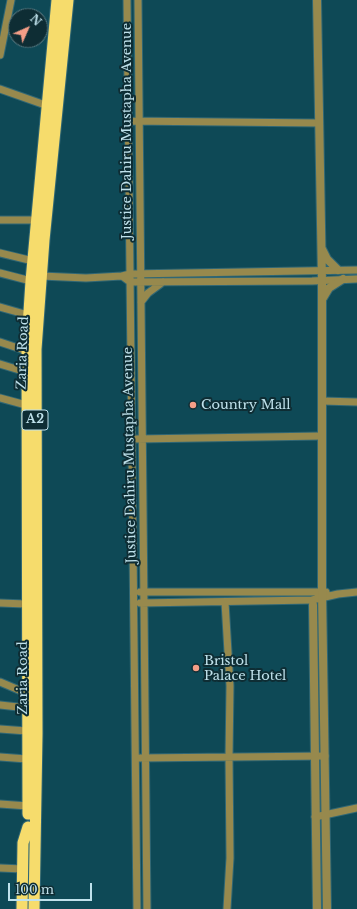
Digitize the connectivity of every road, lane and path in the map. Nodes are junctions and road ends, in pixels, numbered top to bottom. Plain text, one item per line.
1 (10, 0) edge
2 (57, 0) edge
3 (68, 0) edge
4 (127, 0) edge
5 (138, 0) edge
6 (318, 0) edge
7 (0, 55) edge
8 (0, 89) edge
9 (48, 106) junction
10 (128, 121) junction
11 (139, 122) junction
12 (319, 123) junction
13 (0, 220) edge
14 (37, 220) junction
15 (321, 247) junction
16 (0, 253) edge
17 (33, 261) junction
18 (321, 270) junction
19 (338, 270) junction
20 (357, 270) edge
21 (0, 273) edge
22 (130, 274) junction
23 (140, 274) junction
24 (41, 276) junction
25 (122, 276) junction
26 (342, 279) junction
27 (357, 279) edge
28 (322, 281) junction
29 (31, 282) junction
30 (130, 282) junction
31 (140, 282) junction
32 (163, 282) junction
33 (140, 302) junction
34 (321, 302) junction
35 (0, 307) edge
36 (28, 315) junction
37 (0, 342) edge
38 (27, 350) junction
39 (0, 364) edge
40 (26, 372) junction
41 (0, 398) edge
42 (322, 401) junction
43 (357, 402) edge
44 (26, 405) junction
45 (322, 436) junction
46 (133, 439) junction
47 (142, 440) junction
48 (134, 592) junction
49 (357, 592) edge
50 (144, 593) junction
51 (322, 595) junction
52 (226, 602) junction
53 (0, 603) edge
54 (134, 603) junction
55 (145, 603) junction
56 (26, 604) junction
57 (313, 605) dead end
58 (0, 682) edge
59 (26, 693) junction
60 (0, 705) edge
61 (27, 708) junction
62 (0, 729) edge
63 (27, 731) junction
64 (315, 756) junction
65 (325, 756) junction
66 (0, 757) edge
67 (228, 757) junction
68 (136, 758) junction
69 (145, 758) junction
70 (27, 759) junction
71 (0, 804) edge
72 (28, 806) junction
73 (357, 808) edge
74 (325, 816) junction
75 (315, 817) junction
76 (31, 828) junction
77 (32, 842) junction
78 (0, 868) edge
79 (23, 869) junction
80 (22, 909) edge
81 (28, 909) edge
82 (34, 909) edge
83 (42, 909) edge
84 (138, 909) edge
85 (147, 909) edge
86 (227, 909) edge
87 (318, 909) edge
88 (327, 909) edge

1 - 7 street
2 - 9 highway, Zaria Road / A2
3 - 24 highway, Zaria Road / A2
4 - 10 street
5 - 11 street, Justice Dahiru Mustapha Avenue
6 - 12 street
8 - 9 street
9 - 14 highway, Zaria Road / A2
10 - 11 street
10 - 22 street
11 - 12 street
11 - 23 street, Justice Dahiru Mustapha Avenue
12 - 15 street
13 - 14 street
14 - 17 highway, Zaria Road / A2
15 - 18 street
15 - 19 street
16 - 17 street
17 - 29 highway, Zaria Road / A2
18 - 19 street
18 - 23 street
18 - 28 street
19 - 20 street
21 - 29 street
22 - 23 street
22 - 25 street
22 - 30 street
23 - 31 street, Justice Dahiru Mustapha Avenue
24 - 25 street
24 - 76 highway, Zaria Road / A2
25 - 30 street
26 - 27 street
26 - 28 street
26 - 34 street
28 - 32 street
28 - 34 street
29 - 36 highway, Zaria Road / A2
30 - 31 street
30 - 46 street
31 - 32 street
31 - 33 street, Justice Dahiru Mustapha Avenue
32 - 33 street
33 - 47 street, Justice Dahiru Mustapha Avenue
34 - 42 street
35 - 36 street
36 - 38 highway, Zaria Road / A2
37 - 38 street
38 - 40 highway, Zaria Road / A2
39 - 40 street
40 - 44 highway, Zaria Road / A2
41 - 44 street
42 - 43 street
42 - 45 street
44 - 56 highway, Zaria Road / A2
45 - 47 street
45 - 51 street
46 - 47 street
46 - 48 street
47 - 50 street, Justice Dahiru Mustapha Avenue
48 - 50 street
48 - 54 street
49 - 51 street
50 - 51 street
50 - 55 street, Justice Dahiru Mustapha Avenue
51 - 52 street
51 - 65 street
52 - 55 street
52 - 67 street
53 - 56 street
54 - 55 street
54 - 68 street
55 - 69 street, Justice Dahiru Mustapha Avenue
56 - 59 highway, Zaria Road / A2
57 - 64 street
58 - 59 street
59 - 61 highway, Zaria Road / A2
60 - 61 street
61 - 63 highway, Zaria Road / A2
62 - 63 street
63 - 70 highway, Zaria Road / A2
64 - 65 street
64 - 67 street
64 - 75 street
65 - 74 street
66 - 70 street
67 - 69 street
67 - 86 street
68 - 69 street
68 - 84 street
69 - 85 street, Justice Dahiru Mustapha Avenue
70 - 72 highway, Zaria Road / A2
71 - 72 street
72 - 76 highway, Zaria Road / A2
73 - 74 street
74 - 75 street
74 - 88 street
75 - 87 street
76 - 77 highway, Zaria Road / A2
76 - 79 highway, Zaria Road / A2
76 - 83 highway, Zaria Road / A2
77 - 81 highway, A2
77 - 82 highway, A2
78 - 79 street
79 - 80 highway, Zaria Road / A2

